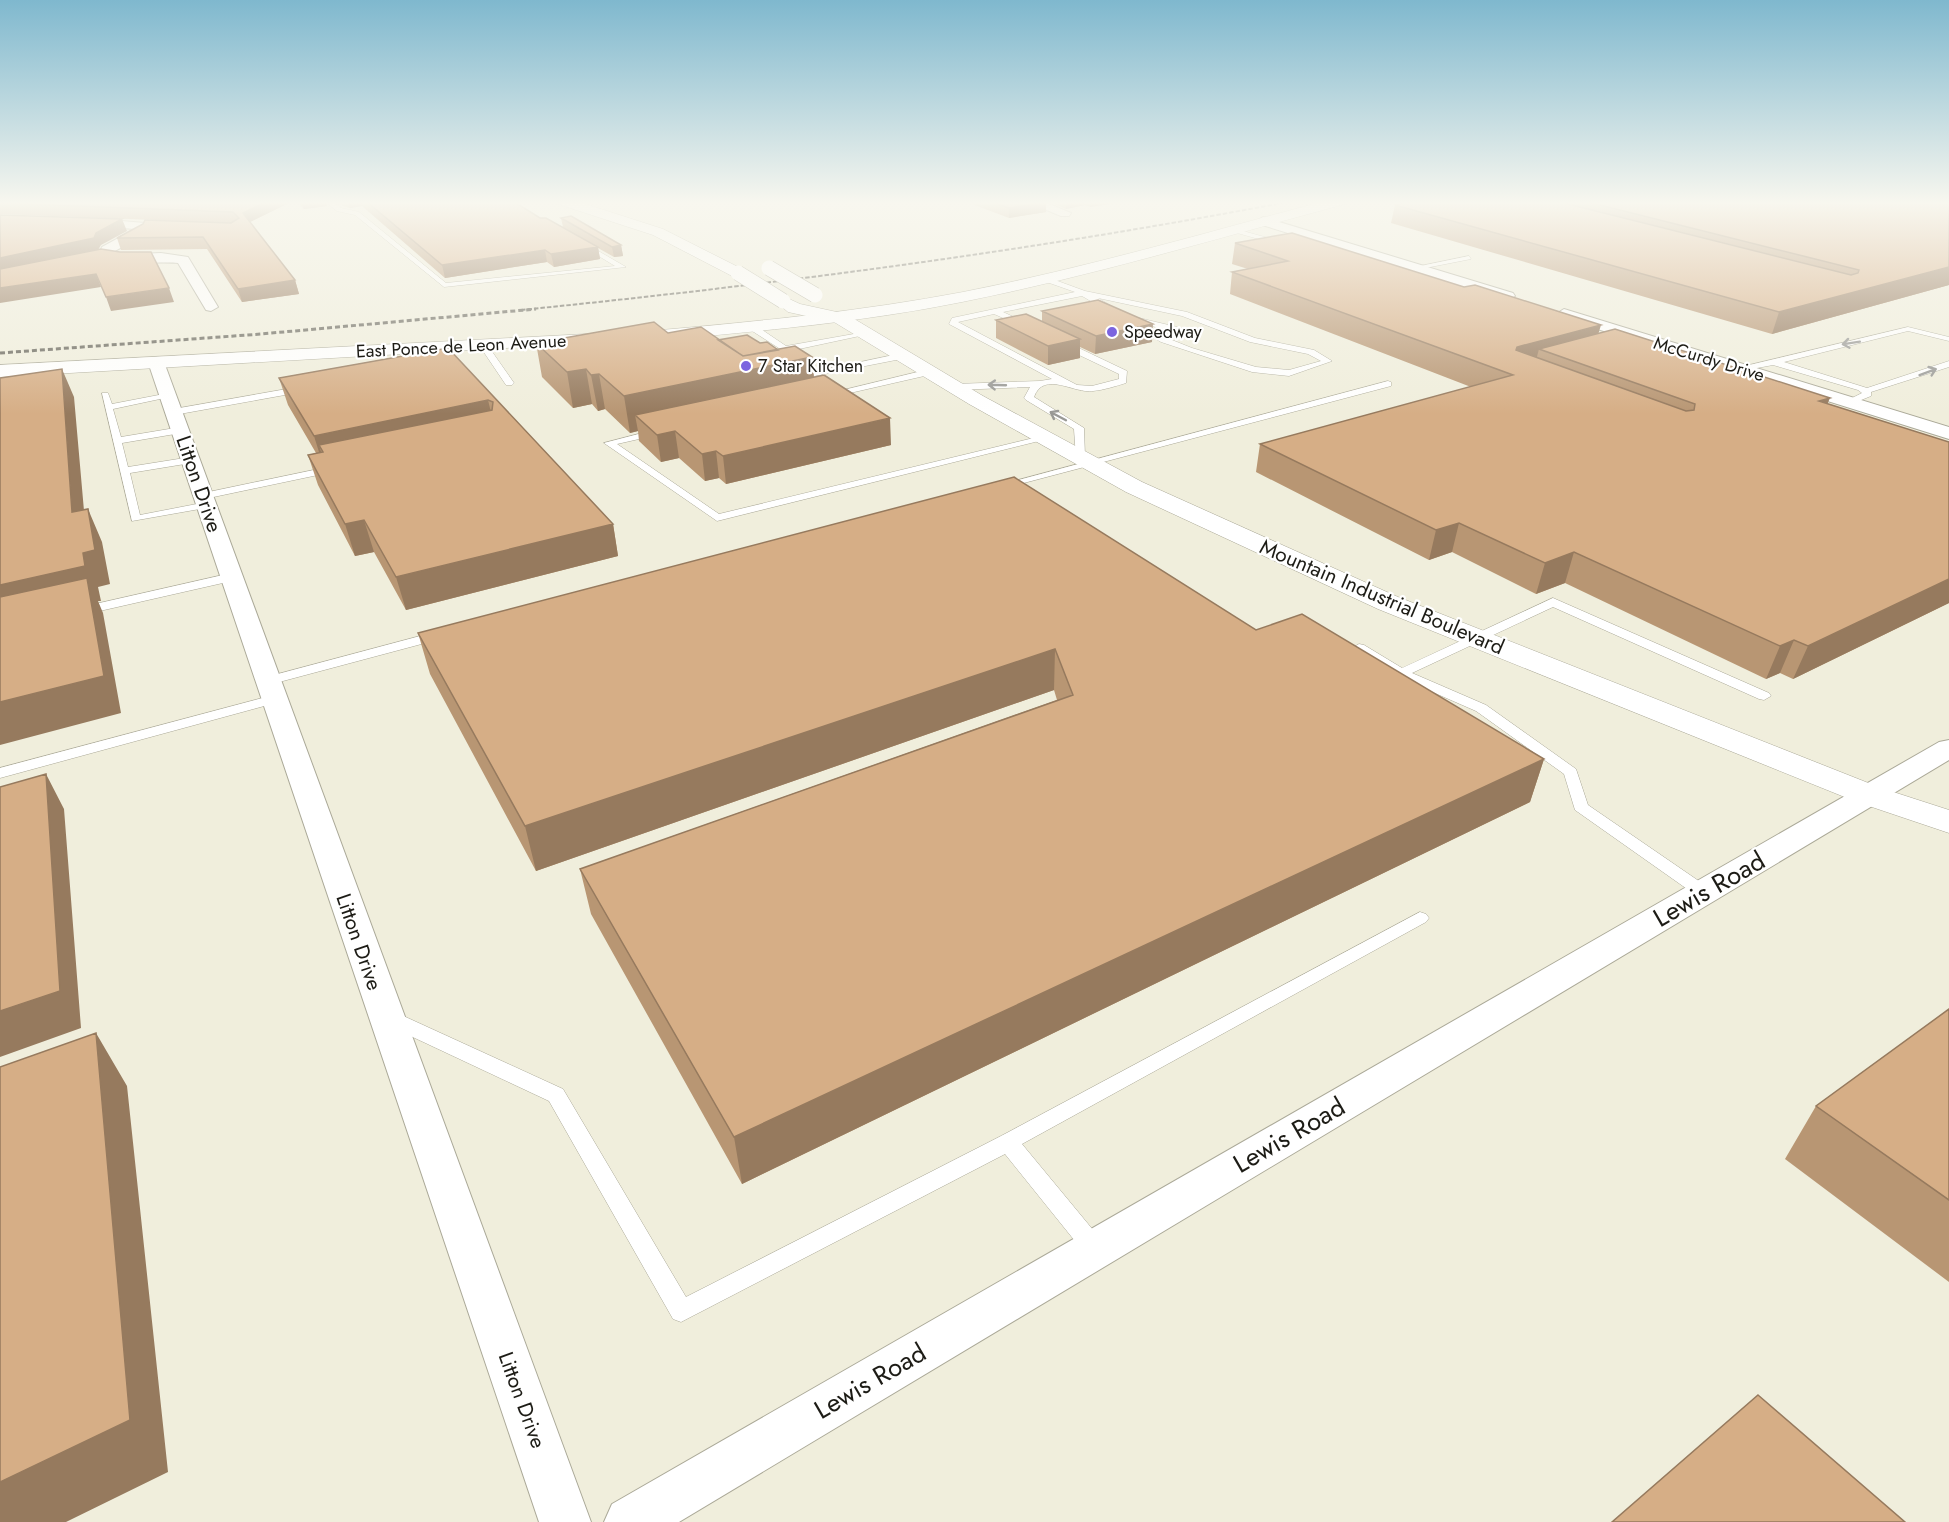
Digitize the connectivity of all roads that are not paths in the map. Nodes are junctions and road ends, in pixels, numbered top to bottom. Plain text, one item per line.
1 (28, 272) edge
2 (190, 272) edge
3 (428, 272) edge
4 (572, 272) edge
5 (736, 272) edge
6 (776, 272) edge
7 (1067, 272) edge
8 (1427, 272) edge
9 (0, 278) edge
10 (1044, 278) junction
11 (1083, 293) junction
12 (1519, 300) edge
13 (211, 307) dead end
14 (1551, 310) edge
15 (996, 312) junction
16 (1119, 315) junction
17 (840, 318) junction
18 (1011, 319) junction
19 (995, 323) dead end
20 (1023, 325) junction
21 (1604, 326) junction
22 (752, 327) junction
23 (1007, 328) edge
24 (1586, 331) edge
25 (866, 334) junction
26 (1020, 335) edge
27 (639, 336) edge
28 (1193, 337) dead end
29 (603, 338) edge
30 (1645, 339) junction
31 (1949, 339) edge
32 (1053, 344) edge
33 (1208, 344) dead end
34 (483, 345) junction
35 (1622, 345) edge
36 (763, 348) edge
37 (786, 349) junction
38 (816, 351) dead end
39 (796, 355) edge
40 (1085, 355) junction
41 (903, 356) junction
42 (1067, 358) edge
43 (777, 359) edge
44 (1097, 360) junction
45 (1231, 361) junction
46 (156, 362) junction
47 (1774, 362) junction
48 (836, 364) dead end
49 (1949, 364) edge
50 (1080, 365) edge
51 (1111, 367) junction
52 (1741, 369) junction
53 (820, 370) junction
54 (0, 371) edge
55 (796, 372) edge
56 (930, 372) junction
57 (1093, 372) dead end
58 (1059, 374) junction
59 (1072, 377) dead end
60 (778, 380) edge
61 (509, 383) dead end
62 (1040, 384) junction
63 (1388, 384) dead end
64 (314, 387) edge
65 (955, 387) junction
66 (1866, 391) junction
67 (105, 395) dead end
68 (816, 398) edge
69 (1849, 402) junction
70 (108, 407) junction
71 (179, 424) junction
72 (667, 430) edge
73 (1949, 433) edge
74 (1046, 438) junction
75 (117, 441) junction
76 (1084, 460) junction
77 (344, 466) edge
78 (124, 471) junction
79 (992, 488) edge
80 (205, 500) junction
81 (232, 577) junction
82 (69, 614) edge
83 (452, 632) edge
84 (1474, 638) junction
85 (1351, 644) edge
86 (1401, 673) junction
87 (271, 690) junction
88 (1764, 696) dead end
89 (1949, 748) edge
90 (0, 773) edge
91 (1869, 795) junction
92 (1949, 822) edge
93 (1703, 892) junction
94 (1420, 918) dead end
95 (385, 1016) junction
96 (1008, 1142) junction
97 (1095, 1249) junction
98 (565, 1522) edge
99 (630, 1522) edge

1 - 9 street
2 - 13 street
3 - 4 lane
5 - 17 main road, bridge
6 - 17 main road, bridge
7 - 10 main road
8 - 12 street
10 - 11 lane
10 - 17 main road
11 - 15 lane
11 - 16 lane
11 - 45 lane
14 - 21 street, McCurdy Drive
15 - 18 lane
15 - 58 lane
16 - 28 lane
16 - 45 lane
17 - 22 main road
17 - 25 main road, Mountain Industrial Boulevard
18 - 19 lane
18 - 20 lane
20 - 23 lane
20 - 26 lane
21 - 24 lane
21 - 30 street, McCurdy Drive
22 - 27 main road
22 - 37 lane
25 - 37 lane
25 - 41 main road, Mountain Industrial Boulevard
29 - 34 main road, East Ponce de Leon Avenue
30 - 35 lane
30 - 52 street, McCurdy Drive
31 -> 47 lane
32 - 40 lane
33 - 45 lane
34 - 46 main road, East Ponce de Leon Avenue
34 - 61 lane
36 - 37 lane
37 - 38 lane
37 - 39 lane
37 - 43 lane
40 - 42 lane
40 - 44 lane
41 - 53 lane
41 - 56 main road, Mountain Industrial Boulevard
44 - 50 lane
44 - 51 lane
46 - 54 main road, East Ponce de Leon Avenue
46 - 71 street, Litton Drive
47 - 52 lane
47 - 66 lane
48 - 53 lane
66 -> 49 lane
51 - 57 lane
51 - 58 lane
52 - 69 street, McCurdy Drive
53 - 55 lane
53 - 60 lane
56 - 65 main road, Mountain Industrial Boulevard
56 - 68 lane
58 - 59 lane
58 - 62 lane
62 -> 65 lane
76 -> 62 lane
63 - 76 lane
64 - 71 lane
65 - 74 main road, Mountain Industrial Boulevard
66 - 69 lane
67 - 70 lane
69 - 73 street, McCurdy Drive
70 - 71 lane
70 - 75 lane
71 - 75 lane
71 - 78 lane
71 - 80 street, Litton Drive
72 - 74 lane
74 - 76 main road, Mountain Industrial Boulevard
75 - 78 lane
76 - 79 lane
76 - 84 main road, Mountain Industrial Boulevard
77 - 80 lane
78 - 80 lane
80 - 81 street, Litton Drive
81 - 82 lane
81 - 87 street, Litton Drive
83 - 87 lane
84 - 86 lane
84 - 88 lane
84 - 91 main road, Mountain Industrial Boulevard
85 - 86 lane
86 - 93 lane
87 - 90 lane
87 - 95 street, Litton Drive
89 - 91 street, Lewis Road
91 - 92 main road, Mountain Industrial Boulevard
91 - 93 street, Lewis Road
93 - 97 street, Lewis Road
94 - 96 lane
95 - 96 lane
95 - 98 street, Litton Drive
96 - 97 lane
97 - 99 street, Lewis Road

